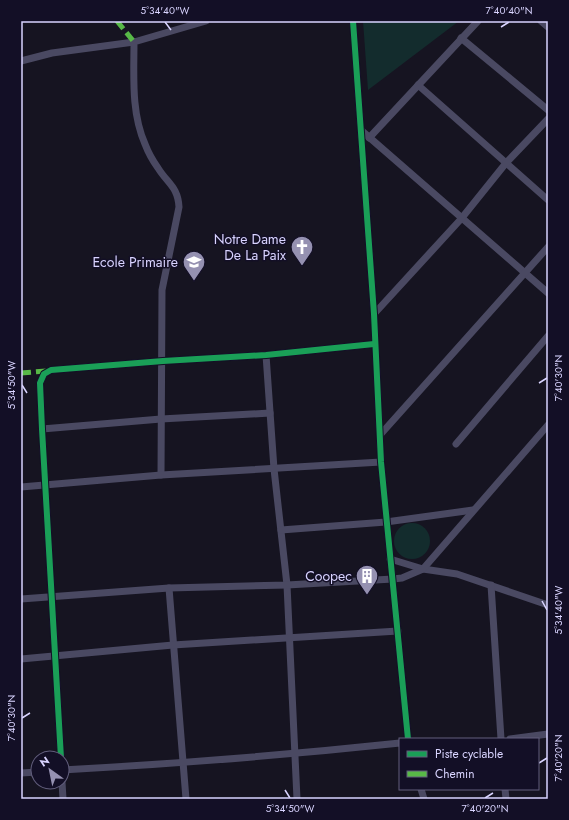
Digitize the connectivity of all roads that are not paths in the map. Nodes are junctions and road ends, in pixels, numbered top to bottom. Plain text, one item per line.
1 (206, 21) edge
2 (353, 21) edge
3 (478, 21) edge
4 (541, 21) edge
5 (548, 27) edge
6 (462, 38) junction
7 (134, 42) junction
8 (21, 61) edge
9 (418, 85) junction
10 (548, 110) edge
11 (548, 118) edge
12 (362, 131) junction
13 (369, 138) junction
14 (506, 163) junction
15 (548, 200) edge
16 (461, 219) junction
17 (548, 248) edge
18 (525, 274) junction
19 (548, 293) edge
20 (374, 314) junction
21 (548, 336) edge
22 (374, 344) junction
23 (266, 355) junction
24 (163, 361) junction
25 (270, 413) junction
26 (161, 419) junction
27 (548, 425) edge
28 (42, 429) junction
29 (380, 435) junction
30 (456, 444) dead end
31 (381, 462) junction
32 (274, 469) junction
33 (162, 475) junction
34 (45, 486) junction
35 (21, 487) edge
36 (473, 510) junction
37 (386, 522) junction
38 (281, 530) junction
39 (390, 559) junction
40 (423, 569) junction
41 (393, 579) junction
42 (287, 585) junction
43 (491, 585) junction
44 (169, 588) junction
45 (53, 596) junction
46 (21, 599) edge
47 (548, 604) edge
48 (398, 631) junction
49 (290, 639) junction
50 (173, 645) junction
51 (55, 657) junction
52 (21, 659) edge
53 (548, 734) edge
54 (408, 738) edge
55 (501, 738) edge
56 (518, 738) edge
57 (399, 743) edge
58 (60, 750) edge
59 (293, 754) junction
60 (183, 763) junction
61 (70, 770) edge
62 (186, 799) edge
63 (297, 799) edge

1 - 7 street
2 - 12 street
3 - 6 street
4 - 5 street
6 - 9 street
6 - 10 street
7 - 8 street
7 - 24 street
9 - 13 street
9 - 14 street
11 - 14 street
12 - 13 street
12 - 20 street
13 - 16 street
14 - 15 street
14 - 16 street
16 - 18 street
16 - 20 street
17 - 18 street
18 - 19 street
18 - 29 street
20 - 22 street
21 - 30 street
22 - 23 street
22 - 29 street
23 - 24 street
23 - 25 street
24 - 26 street
24 - 28 street
25 - 26 street
25 - 32 street
26 - 28 street
26 - 33 street
27 - 36 street
28 - 34 street
29 - 31 street
31 - 32 street
31 - 37 street
32 - 33 street
32 - 38 street
33 - 34 street
34 - 35 street
34 - 45 street
36 - 37 street
36 - 40 street
37 - 38 street
37 - 39 street
38 - 42 street
39 - 40 street
39 - 41 street
40 - 41 street
40 - 43 street
41 - 42 street
41 - 48 street
42 - 44 street
42 - 49 street
43 - 47 street
43 - 55 street
44 - 45 street
44 - 50 street
45 - 46 street
45 - 51 street
48 - 49 street
48 - 54 street
49 - 50 street
49 - 59 street
50 - 51 street
50 - 60 street
51 - 52 street
51 - 58 street
53 - 56 street
57 - 59 street
59 - 60 street
59 - 63 street
60 - 61 street
60 - 62 street

